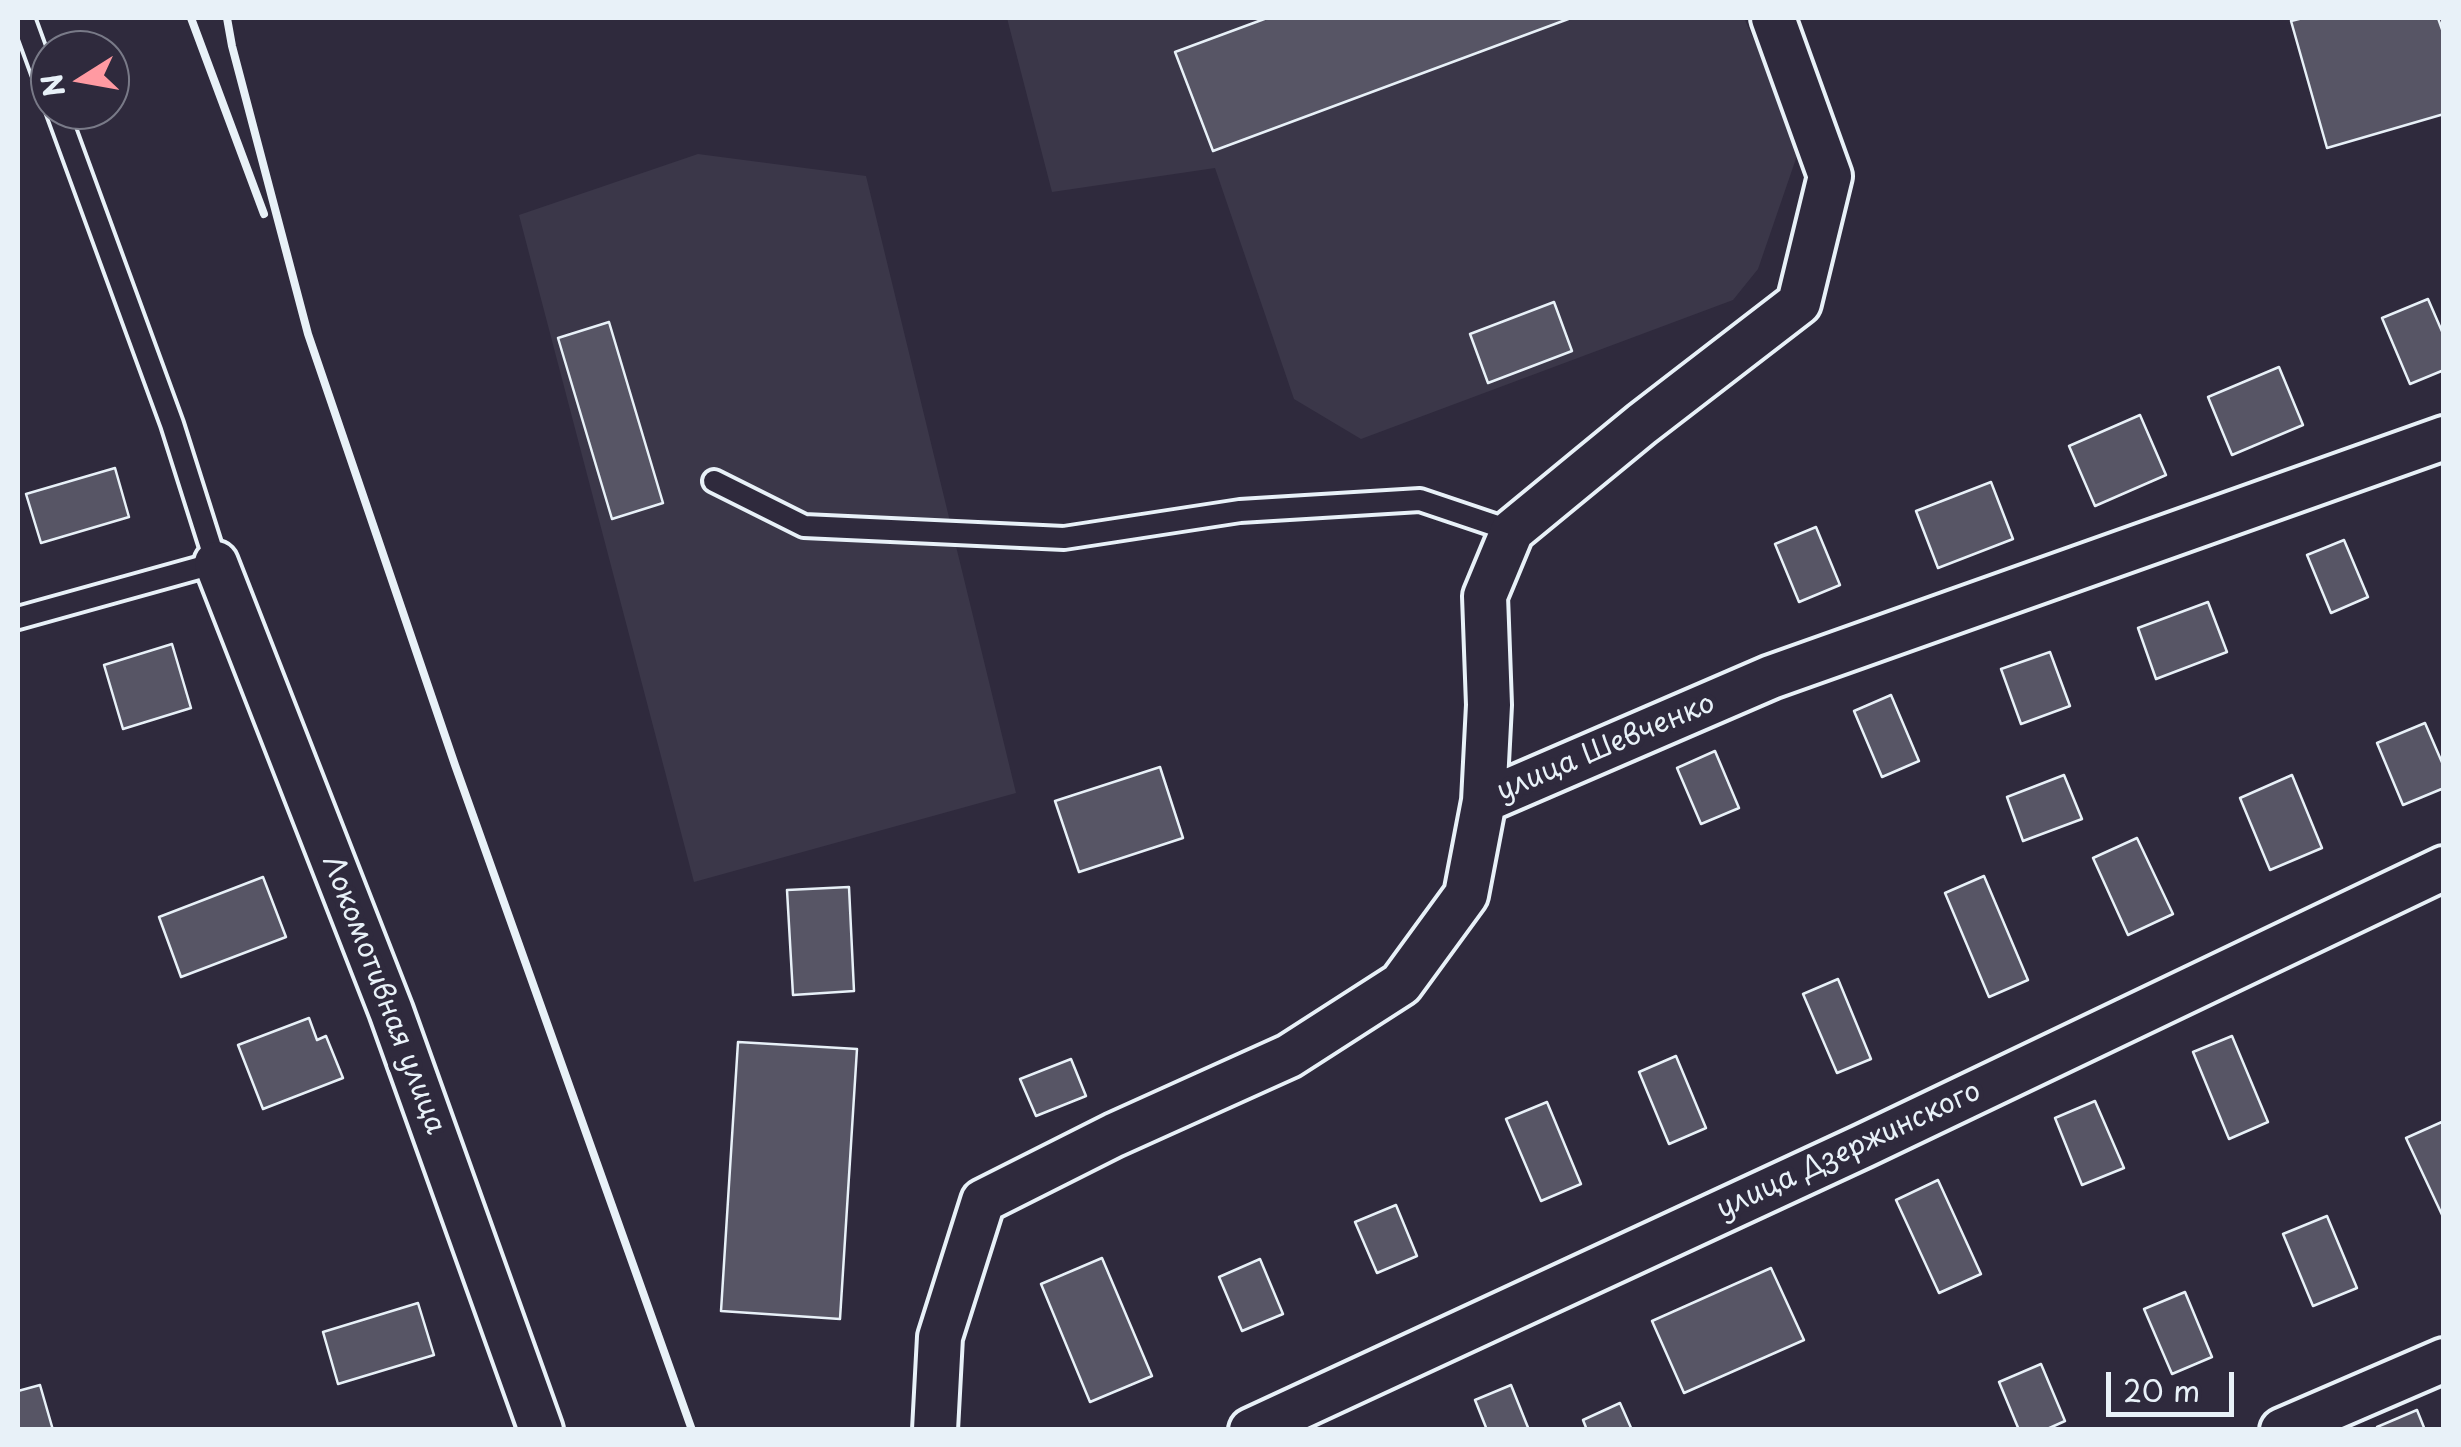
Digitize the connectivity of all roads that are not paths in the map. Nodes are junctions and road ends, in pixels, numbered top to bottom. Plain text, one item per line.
1 (1773, 18) edge
2 (64, 130) edge
3 (2444, 438) edge
4 (714, 480) dead end
5 (1512, 530) junction
6 (216, 564) junction
7 (18, 618) edge
8 (1484, 801) junction
9 (2444, 868) edge
10 (2444, 1360) edge
11 (541, 1430) edge
12 (935, 1430) edge
13 (1251, 1430) edge
14 (2282, 1430) edge

1 - 5 street
2 - 6 lane
3 - 8 street, улица Шевченко
4 - 5 lane
5 - 8 street
6 - 7 lane
6 - 11 street, Локомотивная улица
8 - 12 street, улица Шевченко
9 - 13 street, улица Дзержинского
10 - 14 street

